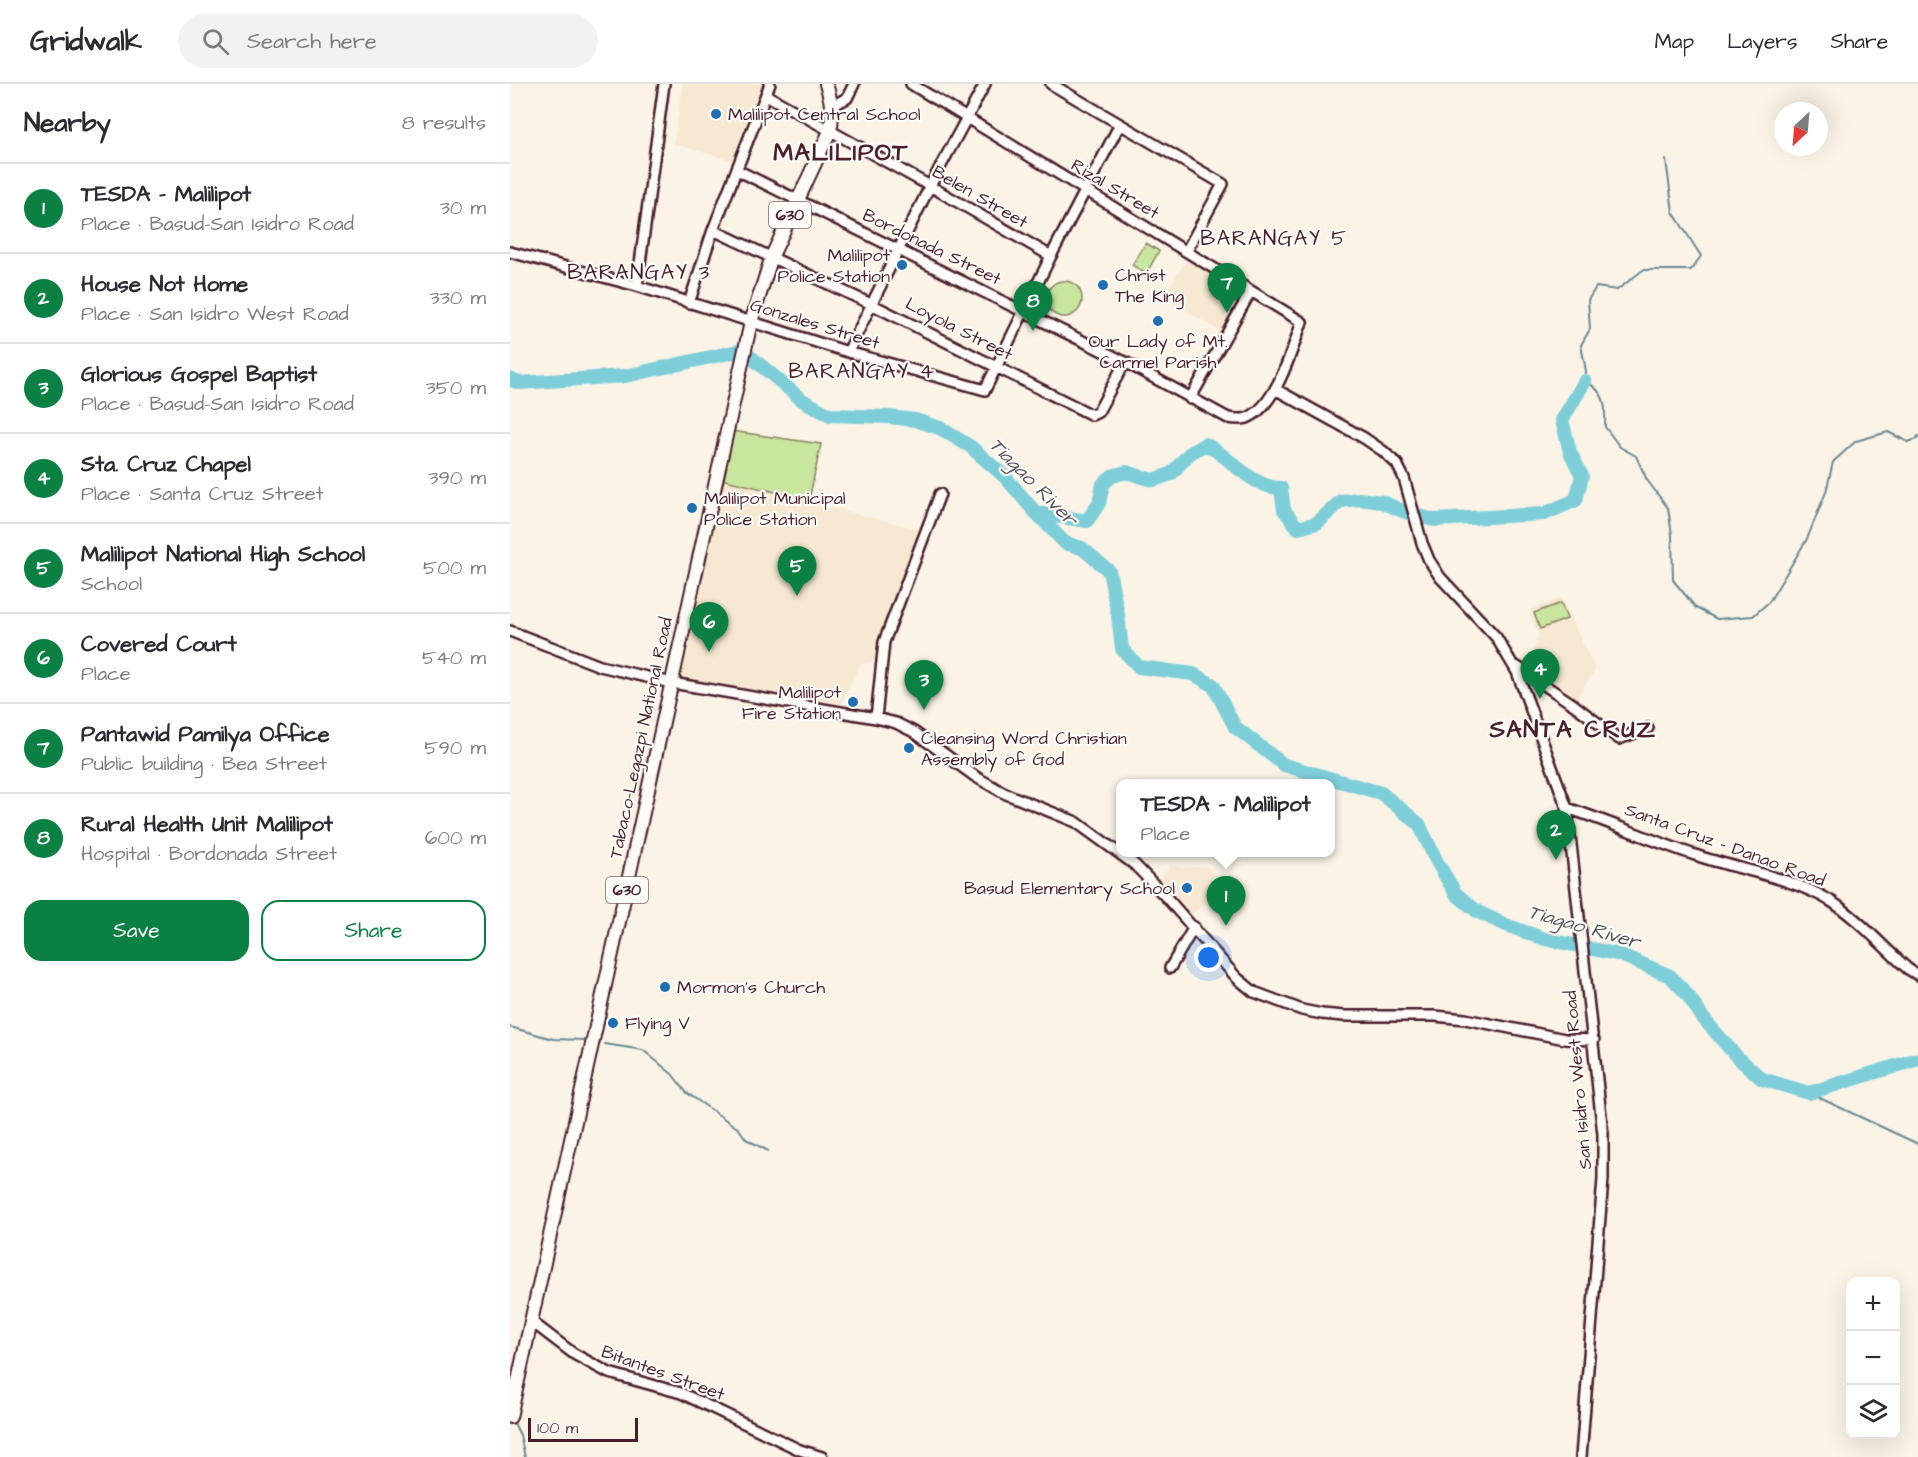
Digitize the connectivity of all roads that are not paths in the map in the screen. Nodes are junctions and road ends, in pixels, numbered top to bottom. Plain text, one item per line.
1 (664, 84) edge
2 (770, 84) edge
3 (826, 84) edge
4 (854, 84) edge
5 (911, 84) edge
6 (985, 84) edge
7 (1051, 84) edge
8 (766, 95) junction
9 (832, 106) junction
10 (967, 118) junction
11 (1120, 124) junction
12 (830, 131) junction
13 (737, 170) junction
14 (930, 186) junction
15 (1085, 190) junction
16 (797, 199) junction
17 (713, 230) junction
18 (899, 249) junction
19 (1187, 250) junction
20 (510, 252) edge
21 (772, 256) junction
22 (1051, 256) junction
23 (637, 286) junction
24 (1251, 291) junction
25 (689, 303) junction
26 (871, 304) junction
27 (1023, 311) junction
28 (752, 322) junction
29 (848, 352) junction
30 (1125, 363) junction
31 (996, 366) junction
32 (1275, 389) junction
33 (1190, 399) junction
34 (940, 494) dead end
35 (510, 631) edge
36 (1514, 665) junction
37 (672, 683) junction
38 (876, 718) junction
39 (1648, 728) dead end
40 (1567, 808) junction
41 (1116, 852) edge
42 (1122, 857) edge
43 (1194, 927) junction
44 (1170, 968) dead end
45 (1918, 975) edge
46 (1594, 1040) junction
47 (532, 1322) junction
48 (510, 1416) edge
49 (822, 1457) edge
50 (1581, 1457) edge

1 - 23 street
2 - 8 street
3 - 9 main road, 630
4 - 9 street
5 - 10 street, Rizal Street
6 - 10 street
7 - 11 street
8 - 12 street, Belen Street
8 - 13 street
9 - 12 main road, 630
10 - 14 street
10 - 15 street, Rizal Street
11 - 15 street
11 - 19 street
12 - 14 street, Belen Street
12 - 16 main road, 630
13 - 16 street, Bordonada Street
13 - 17 street
14 - 18 street
14 - 22 street, Belen Street
15 - 19 street, Rizal Street
15 - 22 street
16 - 18 street, Bordonada Street
16 - 21 main road, 630
17 - 21 street, Loyola Street
17 - 25 street
18 - 26 street
18 - 27 street, Bordonada Street
19 - 24 street, Rizal Street
20 - 23 street, Gonzales Street
21 - 26 street, Loyola Street
21 - 28 main road, 630
22 - 27 street
23 - 25 street, Gonzales Street
24 - 32 street, Rizal Street
24 - 33 street
25 - 28 street, Gonzales Street
26 - 29 street
26 - 31 street, Loyola Street
27 - 30 street, Bordonada Street
27 - 31 street
28 - 29 street, Gonzales Street
28 - 37 main road, Tabaco-Legazpi National Road / 630
29 - 31 street, Gonzales Street
30 - 31 street, Loyola Street
30 - 33 street, Bordonada Street
32 - 33 street, Bordonada Street
32 - 36 street
34 - 38 street
35 - 37 street
36 - 39 street
36 - 40 street, San Isidro West Road
37 - 38 street
37 - 47 main road, Tabaco-Legazpi National Road / 630
38 - 41 street
40 - 45 street, Santa Cruz – Danao Road
40 - 46 street, San Isidro West Road
42 - 43 street
43 - 44 street
43 - 46 street
46 - 50 street, San Isidro West Road
47 - 48 main road, Tabaco-Legazpi National Road / 630
47 - 49 street, Bitantes Street

